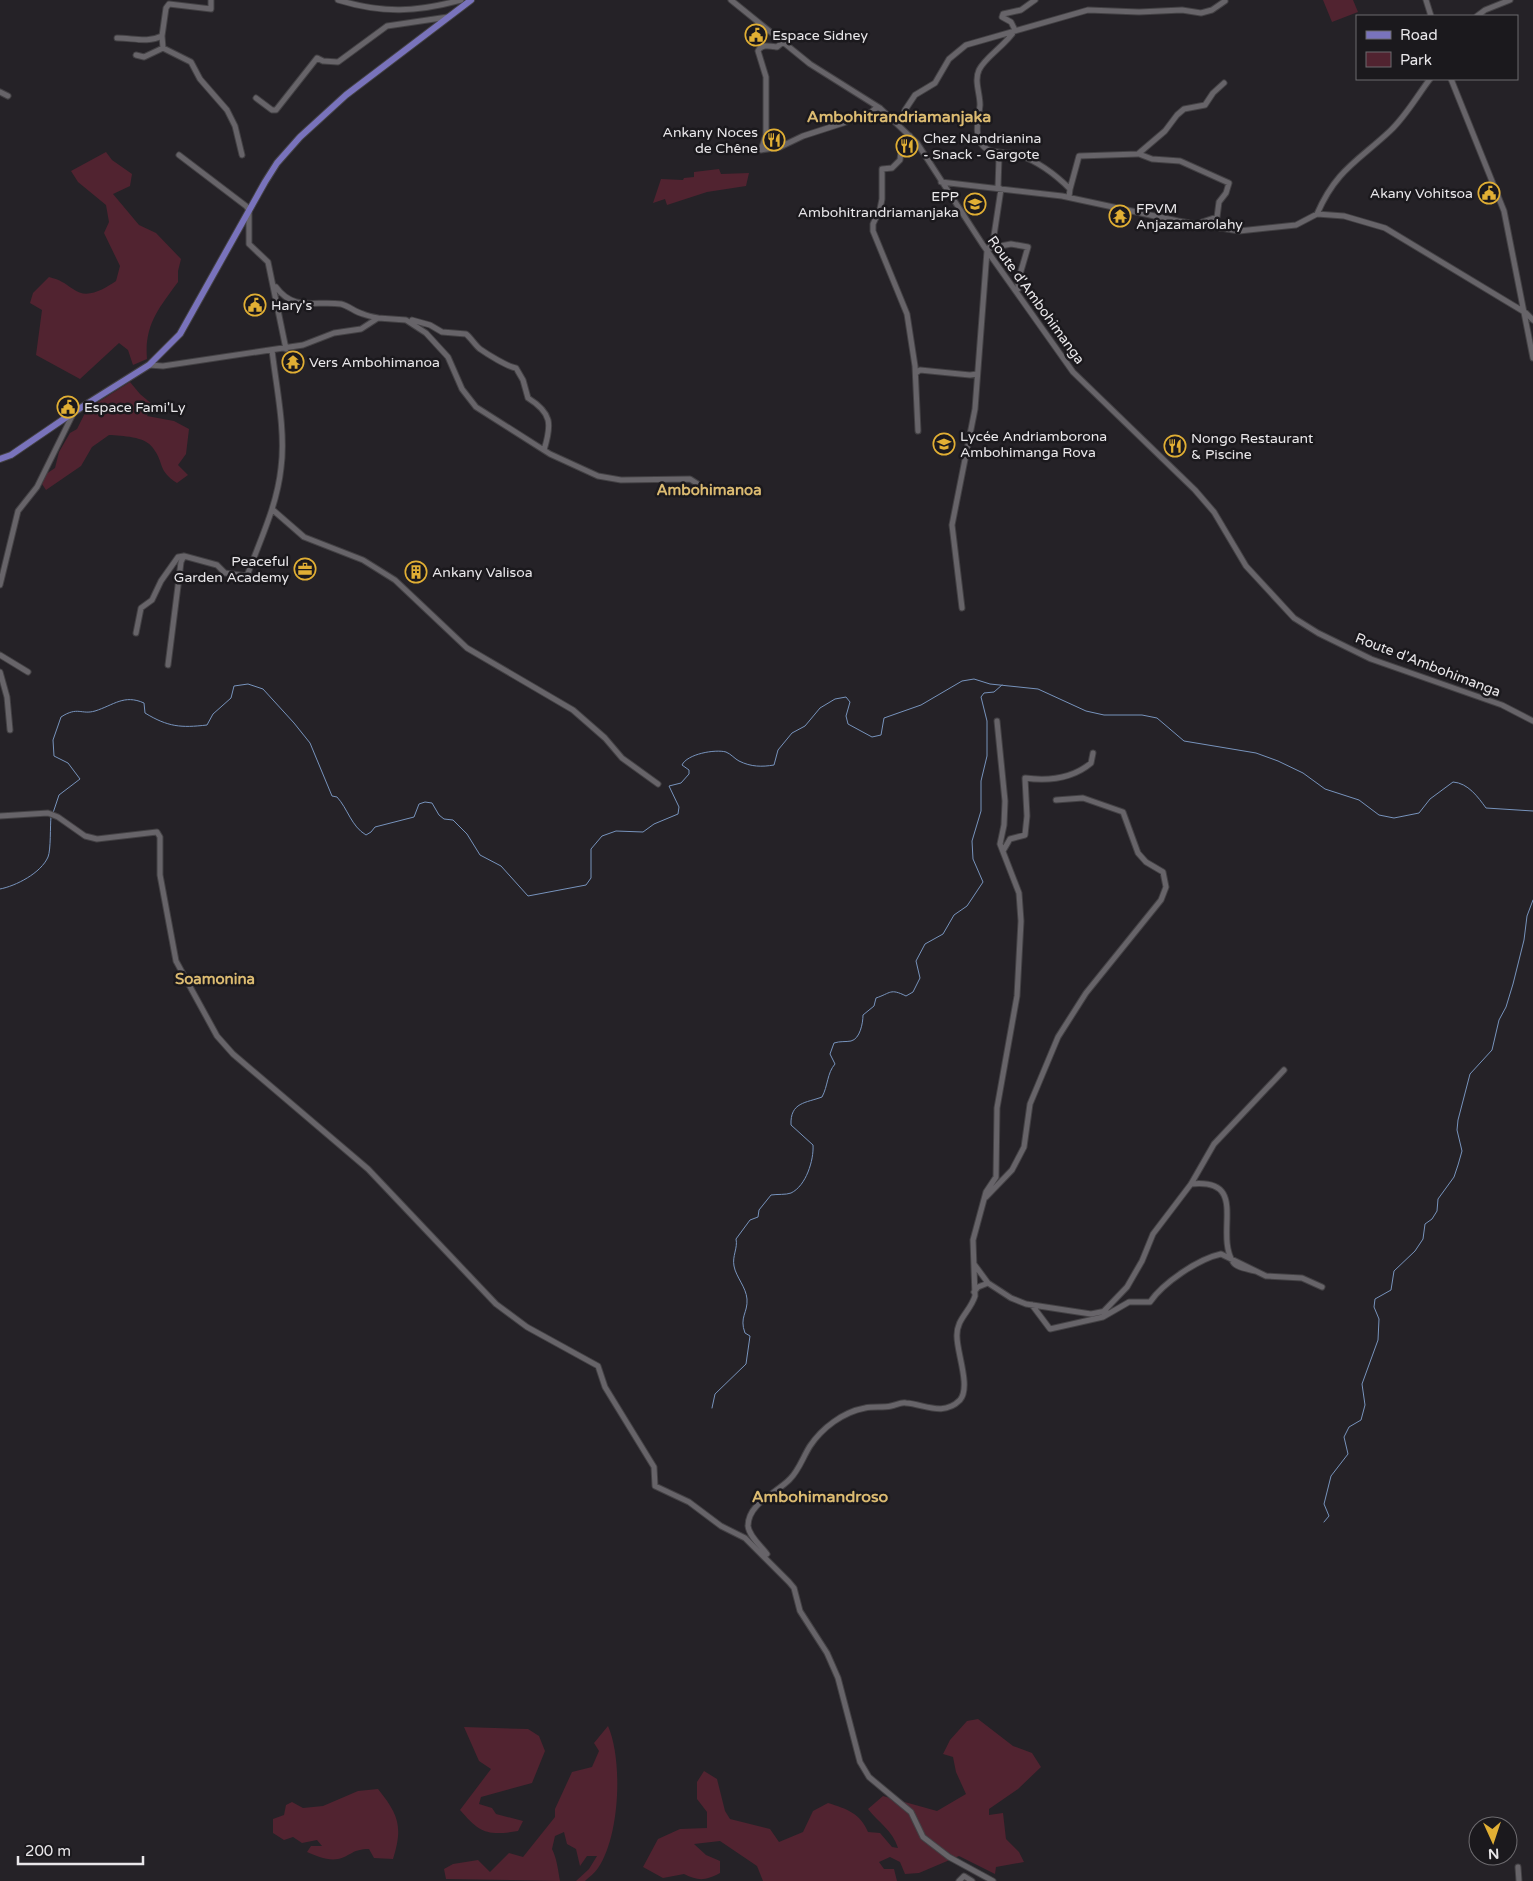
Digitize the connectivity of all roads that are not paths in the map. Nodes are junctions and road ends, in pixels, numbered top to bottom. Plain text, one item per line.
1 (211, 0) edge
2 (338, 0) edge
3 (462, 0) edge
4 (471, 0) edge
5 (731, 0) edge
6 (1035, 0) edge
7 (1426, 0) edge
8 (1510, 0) edge
9 (1225, 1) edge
10 (1431, 15) edge
11 (1478, 15) edge
12 (449, 17) junction
13 (1015, 30) junction
14 (162, 36) junction
15 (117, 38) dead end
16 (783, 42) junction
17 (163, 48) junction
18 (136, 55) dead end
19 (1429, 80) edge
20 (1452, 80) edge
21 (1224, 83) dead end
22 (0, 92) edge
23 (8, 96) dead end
24 (256, 98) dead end
25 (880, 108) junction
26 (899, 125) junction
27 (910, 136) junction
28 (997, 152) junction
29 (1138, 154) junction
30 (179, 155) dead end
31 (242, 155) dead end
32 (941, 182) junction
33 (1001, 189) junction
34 (1070, 189) junction
35 (1069, 197) junction
36 (249, 210) junction
37 (1317, 214) junction
38 (1199, 222) junction
39 (988, 250) junction
40 (273, 284) junction
41 (1018, 289) dead end
42 (1526, 313) junction
43 (378, 318) junction
44 (412, 320) dead end
45 (1533, 320) edge
46 (286, 349) junction
47 (272, 350) junction
48 (1533, 358) edge
49 (149, 365) junction
50 (916, 372) junction
51 (978, 374) junction
52 (74, 412) junction
53 (918, 431) dead end
54 (544, 450) junction
55 (0, 460) edge
56 (704, 488) dead end
57 (273, 510) junction
58 (184, 556) junction
59 (0, 585) edge
60 (962, 608) dead end
61 (136, 633) dead end
62 (0, 656) edge
63 (168, 665) dead end
64 (0, 672) edge
65 (28, 672) dead end
66 (1533, 720) edge
67 (997, 721) dead end
68 (10, 730) dead end
69 (1093, 753) dead end
70 (658, 784) dead end
71 (1056, 800) dead end
72 (0, 816) edge
73 (1003, 851) junction
74 (1284, 1070) dead end
75 (1191, 1184) junction
76 (984, 1199) junction
77 (1232, 1258) junction
78 (974, 1264) junction
79 (988, 1283) junction
80 (1322, 1287) dead end
81 (974, 1292) junction
82 (1032, 1305) junction
83 (1117, 1309) junction
84 (1104, 1312) junction
85 (767, 1560) junction
86 (1518, 1867) dead end
87 (959, 1881) edge
88 (972, 1881) edge
89 (993, 1881) edge
90 (1519, 1881) edge

1 - 14 street
2 - 3 street
4 - 12 main road
5 - 16 street, Route d'Ambohimanga
6 - 13 street
7 - 10 street
8 - 11 street
9 - 13 street
12 - 24 street
12 - 36 main road
13 - 26 street
13 - 28 street
14 - 15 street
14 - 17 street
16 - 25 street, Route d'Ambohimanga
16 - 25 street
17 - 18 street
17 - 31 street
19 - 37 street
20 - 42 street
21 - 29 street
22 - 23 street
25 - 26 street, Route d'Ambohimanga
26 - 27 street, Route d'Ambohimanga
27 - 32 street, Route d'Ambohimanga
27 - 50 street
28 - 33 street
28 - 34 street
29 - 34 street
29 - 38 street
30 - 36 street
32 - 33 street
32 - 39 street, Route d'Ambohimanga
33 - 35 street
33 - 39 street
34 - 35 street
35 - 38 street
36 - 40 street
36 - 49 main road
37 - 38 street
37 - 42 street
39 - 41 street
39 - 51 street
39 - 66 street, Route d'Ambohimanga
40 - 43 street
40 - 46 street
42 - 45 street
42 - 48 street
43 - 46 street
43 - 54 street
44 - 54 street
46 - 47 street
47 - 49 street
47 - 57 street
49 - 52 main road
50 - 51 street
50 - 53 street
51 - 60 street
52 - 55 main road
52 - 59 street
54 - 56 street
57 - 58 street
57 - 70 street
58 - 61 street
58 - 63 street
62 - 65 street
64 - 68 street
67 - 73 street
69 - 73 street
71 - 76 street
72 - 85 street
73 - 76 street
74 - 75 street
75 - 77 street
75 - 84 street
76 - 78 street
77 - 80 street
77 - 83 street
78 - 79 street
78 - 81 street
79 - 81 street
79 - 82 street
81 - 85 street
82 - 83 street
82 - 84 street
83 - 84 street
85 - 89 street
86 - 90 street
87 - 88 street

